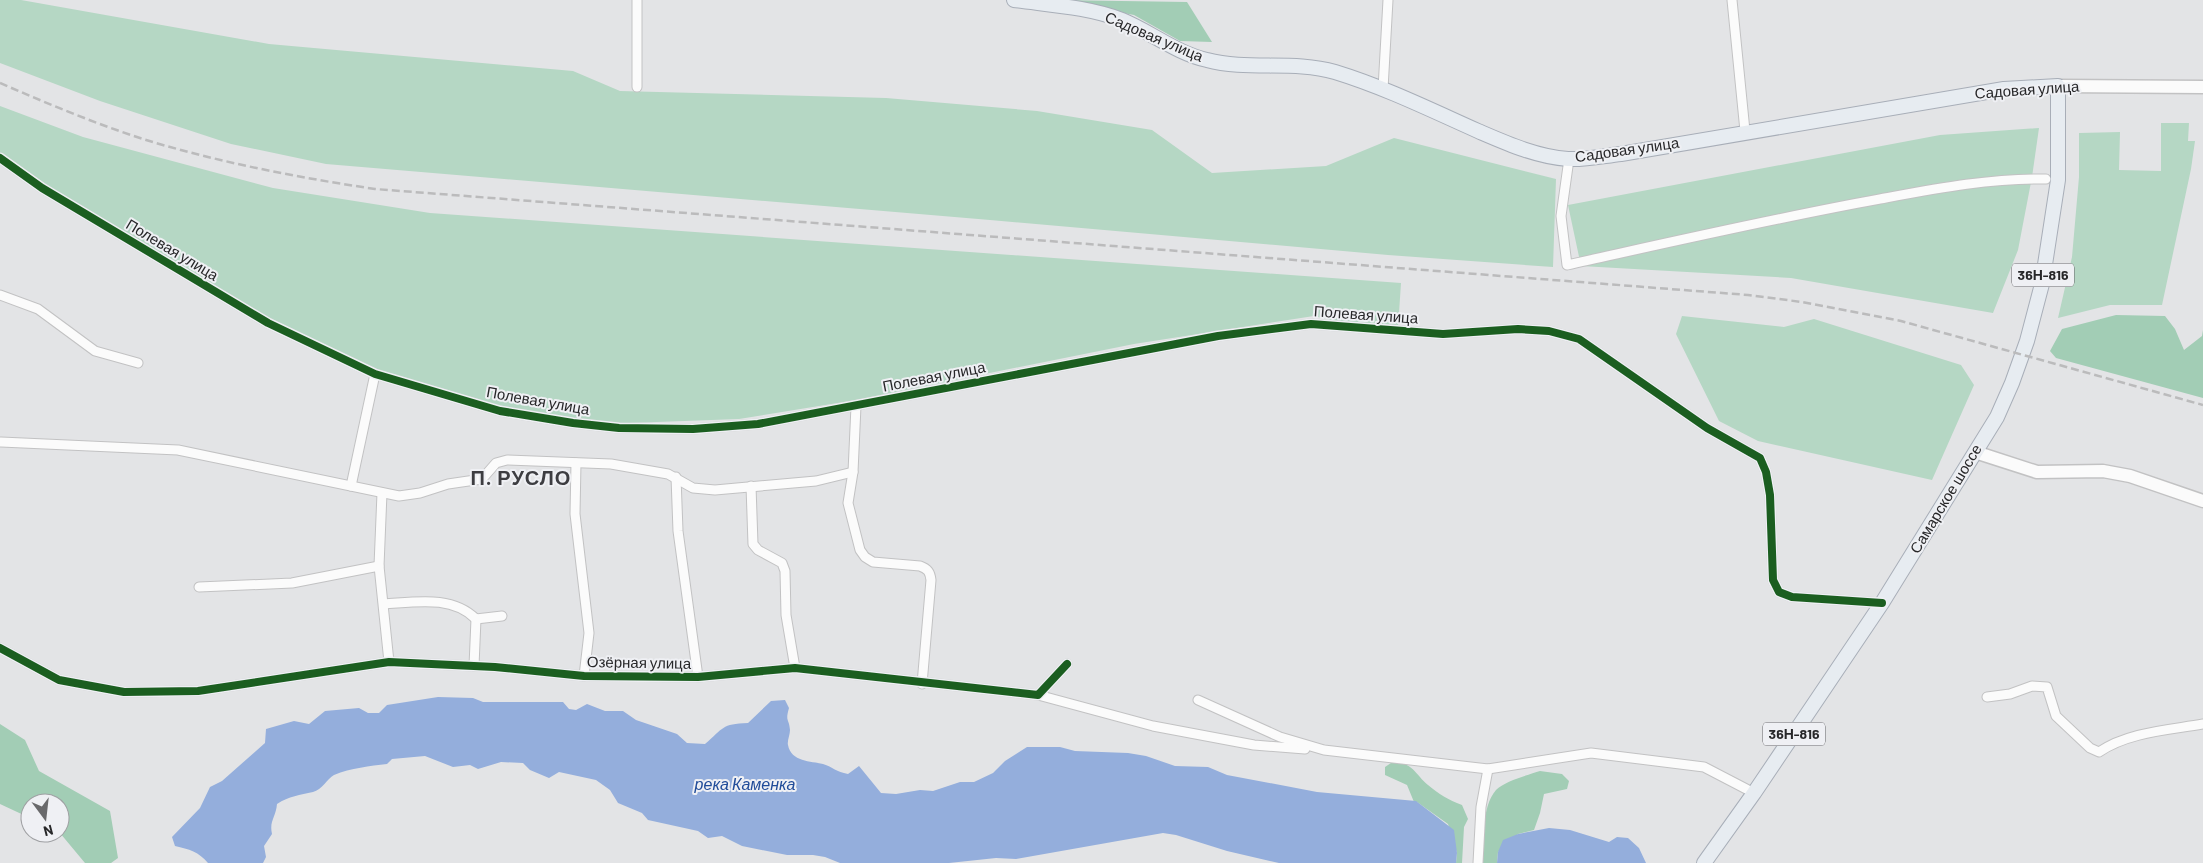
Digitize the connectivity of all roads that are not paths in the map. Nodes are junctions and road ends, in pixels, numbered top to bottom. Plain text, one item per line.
1 (636, 0) edge
2 (1014, 0) edge
3 (1388, 0) edge
4 (1732, 0) edge
5 (2058, 86) junction
6 (2203, 87) edge
7 (637, 88) dead end
8 (1383, 90) junction
9 (1745, 131) junction
10 (0, 158) edge
11 (1569, 159) junction
12 (2046, 180) dead end
13 (0, 295) edge
14 (138, 363) dead end
15 (375, 374) junction
16 (856, 406) junction
17 (1, 442) edge
18 (1975, 452) junction
19 (576, 463) junction
20 (853, 472) junction
21 (676, 477) junction
22 (351, 486) junction
23 (751, 486) junction
24 (382, 493) junction
25 (2203, 501) edge
26 (379, 566) junction
27 (198, 588) dead end
28 (1882, 603) junction
29 (384, 604) junction
30 (502, 616) dead end
31 (476, 620) junction
32 (0, 648) edge
33 (389, 662) junction
34 (1067, 664) dead end
35 (474, 666) junction
36 (795, 668) junction
37 (584, 676) junction
38 (698, 678) junction
39 (922, 684) junction
40 (1038, 695) junction
41 (1987, 697) dead end
42 (1198, 700) dead end
43 (2203, 724) edge
44 (1324, 750) junction
45 (1488, 769) junction
46 (1754, 793) junction
47 (1478, 863) edge
48 (1704, 863) edge

1 - 7 street
2 - 8 main road, Садовая улица
3 - 8 street
4 - 9 street
5 - 6 street, Садовая улица
5 - 9 main road, Садовая улица
5 - 18 main road, Самарское шоссе / 36Н-816
8 - 11 main road, Садовая улица
9 - 11 main road, Садовая улица
10 - 15 street, Полевая улица
11 - 12 street
13 - 14 street
15 - 16 street, Полевая улица
15 - 22 street
16 - 20 street
16 - 28 street, Полевая улица
17 - 22 street
18 - 25 street
18 - 28 main road, Самарское шоссе / 36Н-816
19 - 21 street
19 - 24 street
19 - 37 street
20 - 23 street
20 - 39 street
21 - 23 street
21 - 38 street, Озёрная улица
22 - 24 street
23 - 36 street
24 - 26 street
26 - 27 street
26 - 29 street
28 - 46 main road, Самарское шоссе / 36Н-816
29 - 31 street
29 - 33 street
30 - 31 street
31 - 35 street
32 - 33 street, Озёрная улица
33 - 35 street, Озёрная улица
34 - 40 street
35 - 37 street, Озёрная улица
36 - 38 street, Озёрная улица
36 - 39 street, Озёрная улица
37 - 38 street, Озёрная улица
39 - 40 street, Озёрная улица
40 - 44 street, Озёрная улица
41 - 43 street
42 - 44 street
44 - 45 street
45 - 46 street
45 - 47 street
46 - 48 main road, Самарское шоссе / 36Н-816

